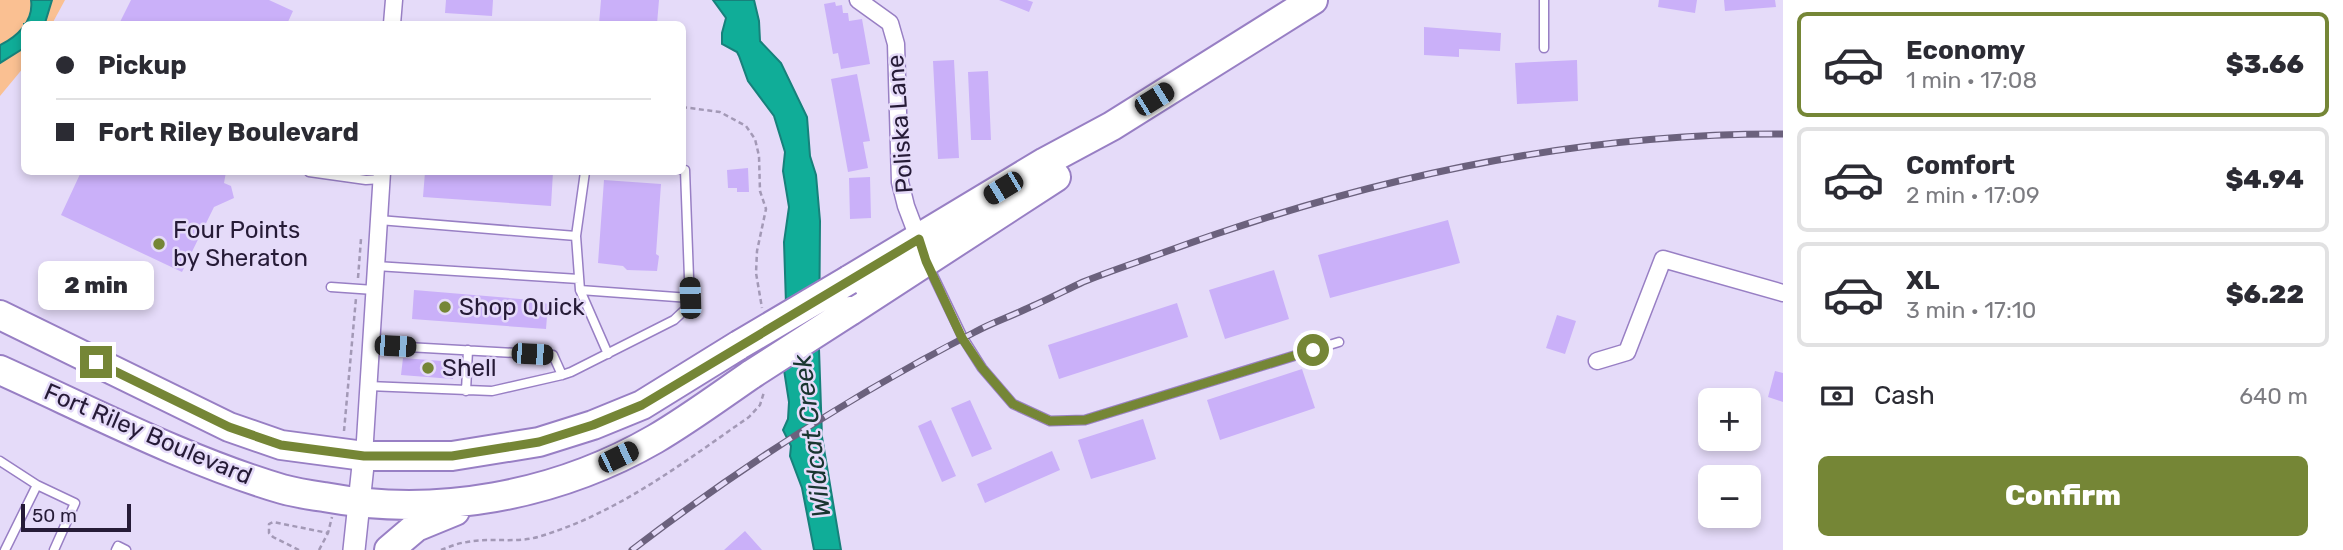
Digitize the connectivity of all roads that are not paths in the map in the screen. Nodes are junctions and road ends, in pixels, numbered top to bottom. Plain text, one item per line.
1 (394, 0) edge
2 (858, 0) edge
3 (1313, 0) edge
4 (1544, 0) edge
5 (393, 21) edge
6 (1544, 48) dead end
7 (330, 175) edge
8 (382, 175) edge
9 (585, 175) edge
10 (685, 175) edge
11 (379, 220) junction
12 (576, 236) junction
13 (922, 250) junction
14 (376, 266) junction
15 (579, 279) junction
16 (331, 287) dead end
17 (374, 290) junction
18 (580, 290) junction
19 (1783, 293) edge
20 (690, 298) junction
21 (0, 315) edge
22 (1339, 342) dead end
23 (371, 345) junction
24 (468, 350) junction
25 (608, 354) junction
26 (1597, 361) dead end
27 (0, 370) edge
28 (562, 374) junction
29 (368, 386) junction
30 (466, 391) junction
31 (353, 455) junction
32 (0, 461) edge
33 (37, 485) junction
34 (488, 499) junction
35 (347, 501) junction
36 (0, 537) edge
37 (7, 546) edge
38 (54, 550) edge
39 (116, 550) edge
40 (126, 550) edge
41 (354, 550) edge
42 (389, 550) edge

1 - 5 street
2 - 13 street, Poliska Lane
3 - 13 highway, Fort Riley Boulevard
4 - 6 lane
7 - 8 lane
8 - 11 street
9 - 12 lane
10 - 20 lane
11 - 12 lane
11 - 14 street
12 - 15 lane
13 - 22 lane
13 - 31 highway, Fort Riley Boulevard, bridge
13 - 34 highway, Fort Riley Boulevard, bridge
14 - 15 lane
14 - 17 street
15 - 18 lane
16 - 17 lane
17 - 23 street
18 - 20 lane
18 - 25 lane
19 - 26 street
20 - 25 lane
21 - 31 highway, Fort Riley Boulevard
23 - 24 lane
23 - 29 street
24 - 28 lane
24 - 30 lane
25 - 28 lane
27 - 35 highway, Fort Riley Boulevard
28 - 30 lane
29 - 30 lane
29 - 31 street
31 - 35 street
32 - 33 lane
33 - 37 lane
33 - 38 lane
34 - 35 highway, Fort Riley Boulevard
34 - 42 highway
35 - 41 street
36 - 37 lane
39 - 40 lane

